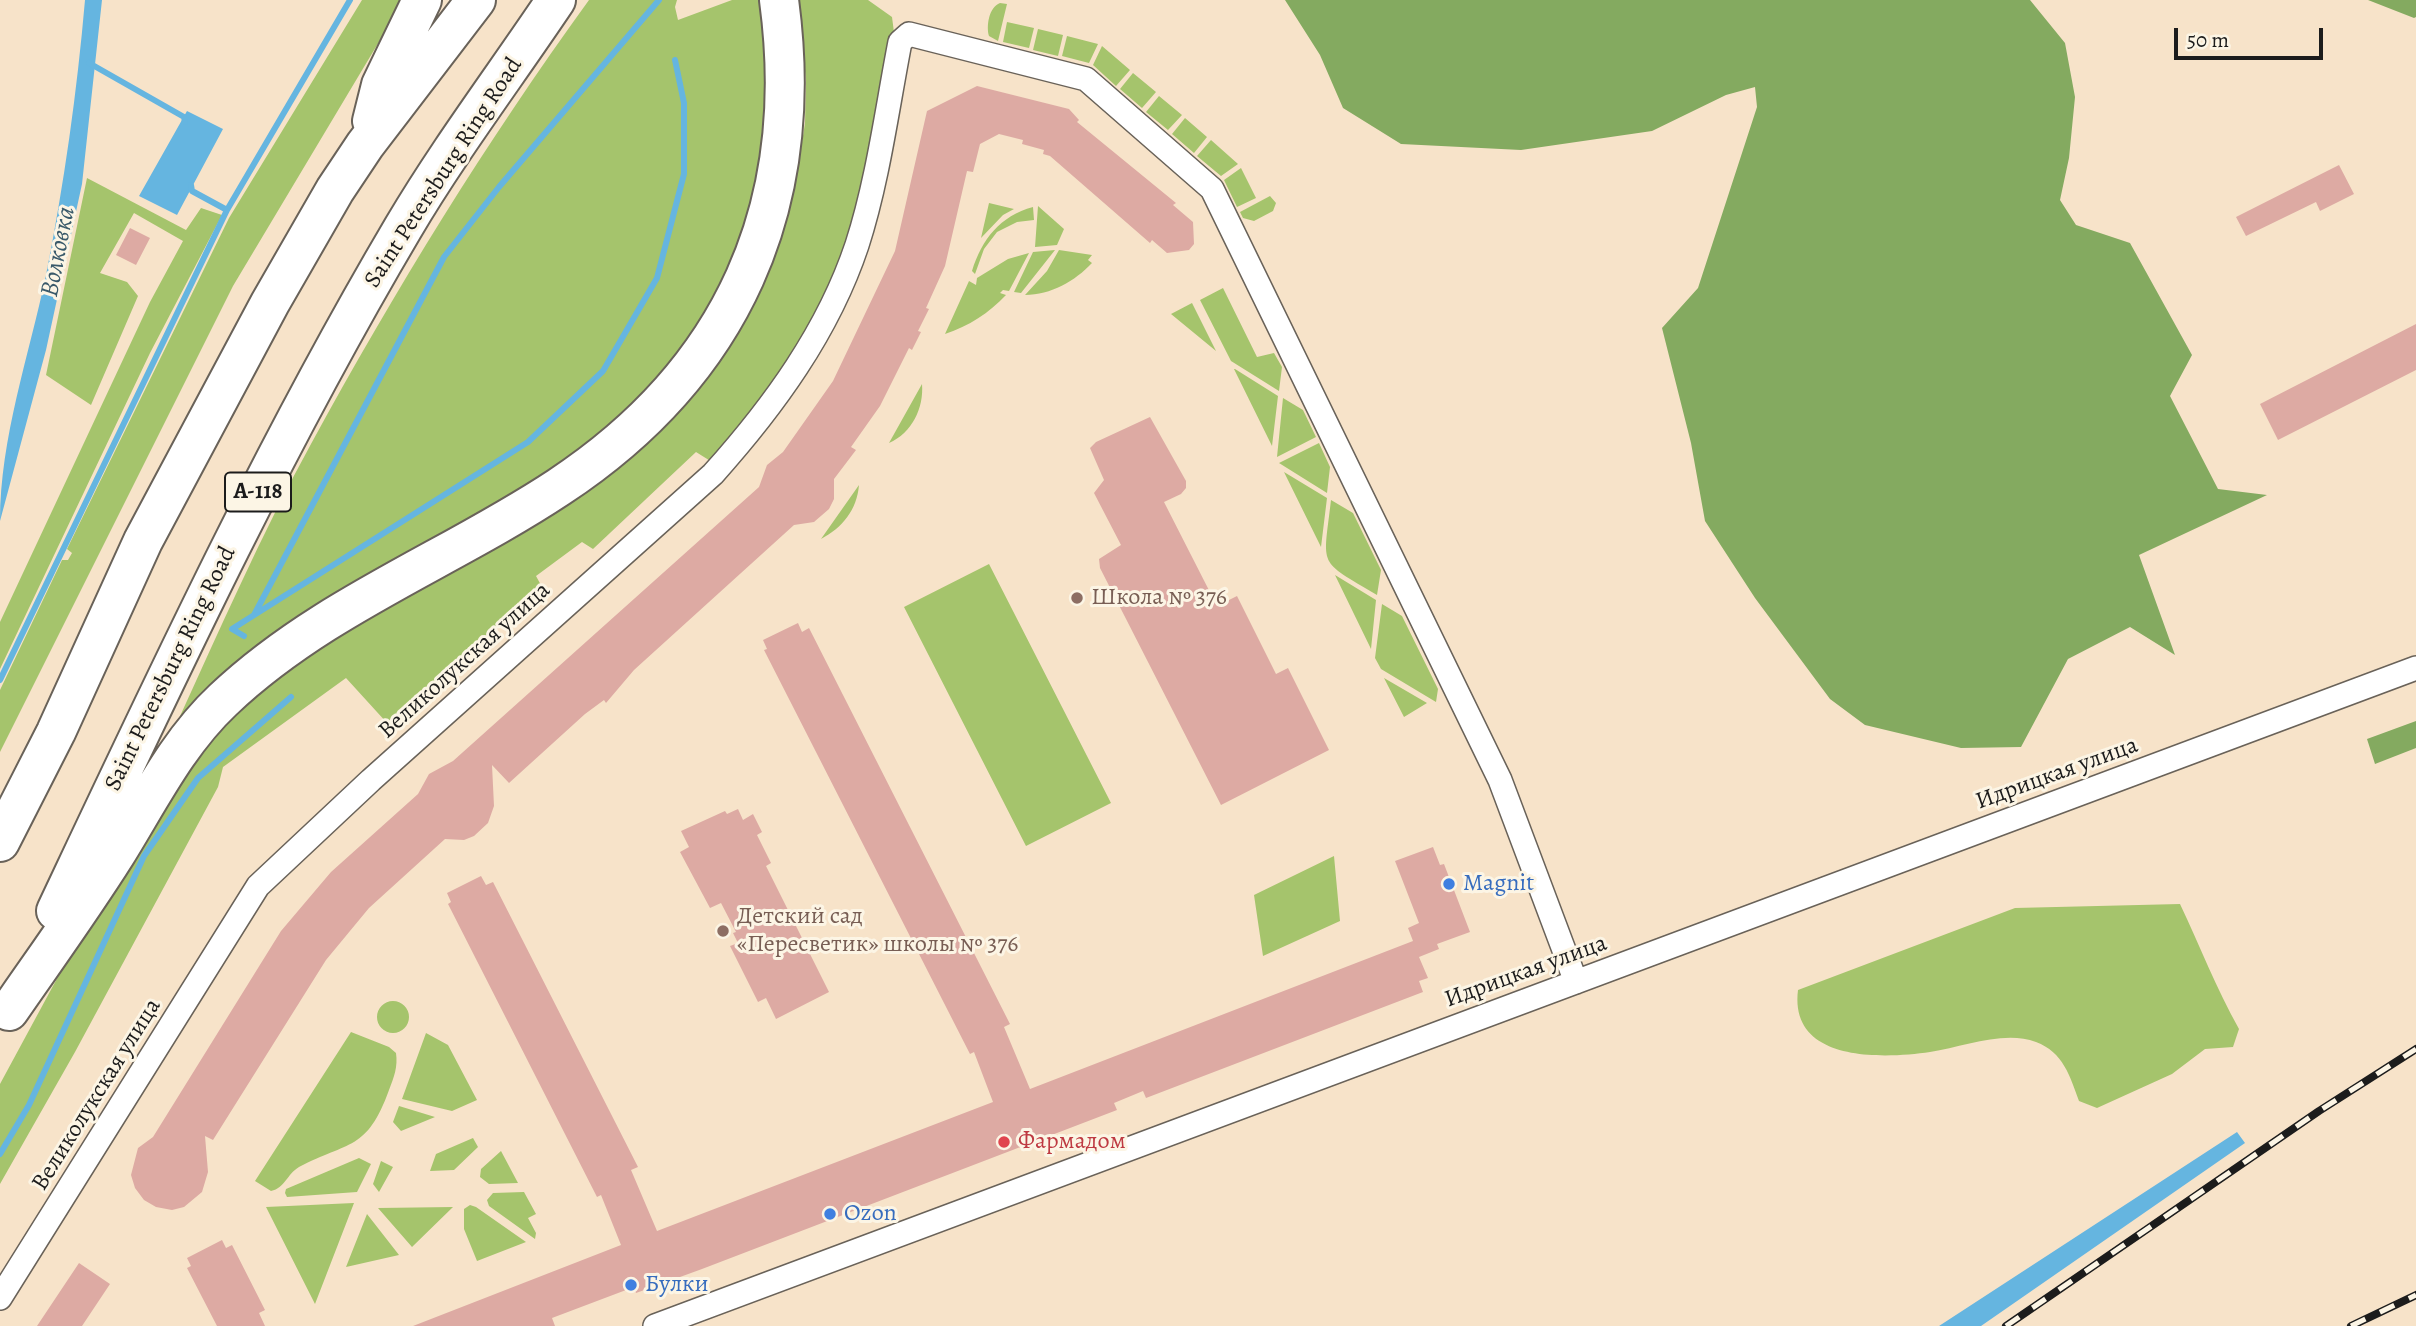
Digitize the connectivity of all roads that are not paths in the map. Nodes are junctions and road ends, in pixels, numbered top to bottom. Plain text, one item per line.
1 (422, 0) edge
2 (476, 0) edge
3 (556, 0) edge
4 (779, 0) edge
5 (365, 145) junction
6 (2416, 668) edge
7 (0, 842) edge
8 (1576, 982) junction
9 (5, 1018) edge
10 (0, 1298) edge
11 (655, 1326) edge

1 - 5 highway
2 - 5 highway
3 - 9 highway, Saint Petersburg Ring Road / А-118
4 - 9 highway
5 - 7 highway
6 - 8 street, Идрицкая улица
8 - 10 street, Великолукская улица
8 - 11 street, Идрицкая улица

